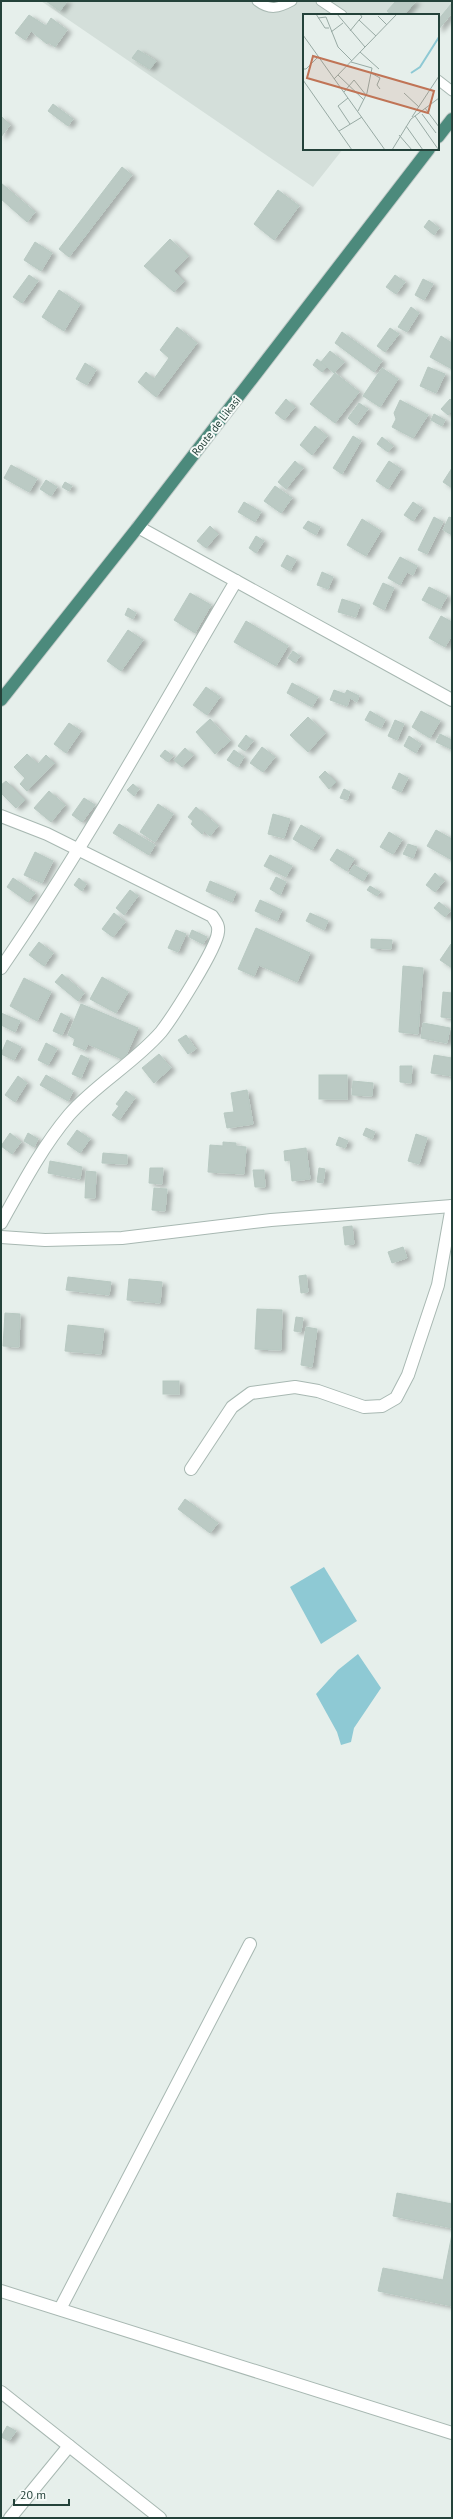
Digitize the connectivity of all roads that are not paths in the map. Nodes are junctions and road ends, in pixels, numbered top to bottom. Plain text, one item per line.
1 (257, 1) edge
2 (292, 1) edge
3 (321, 1) edge
4 (340, 14) edge
5 (439, 81) edge
6 (452, 91) edge
7 (452, 119) edge
8 (439, 136) edge
9 (428, 150) edge
10 (138, 527) junction
11 (236, 581) junction
12 (1, 700) edge
13 (452, 700) edge
14 (1, 816) edge
15 (77, 849) junction
16 (1, 968) edge
17 (452, 1206) edge
18 (1, 1223) edge
19 (1, 1237) edge
20 (191, 1469) dead end
21 (250, 1944) dead end
22 (1, 2291) edge
23 (60, 2309) junction
24 (1, 2392) edge
25 (452, 2433) edge
26 (69, 2446) junction
27 (10, 2518) edge
28 (160, 2518) edge

1 - 2 lane
3 - 4 lane
5 - 6 lane
7 - 8 highway
9 - 10 highway, Route de Likasi
10 - 11 street
10 - 12 highway, Route de Likasi
11 - 13 street
11 - 15 street
14 - 15 street
15 - 16 street
15 - 18 street
17 - 19 street
17 - 20 street
21 - 23 street
22 - 23 street
23 - 25 street
24 - 26 street
26 - 27 street
26 - 28 street

